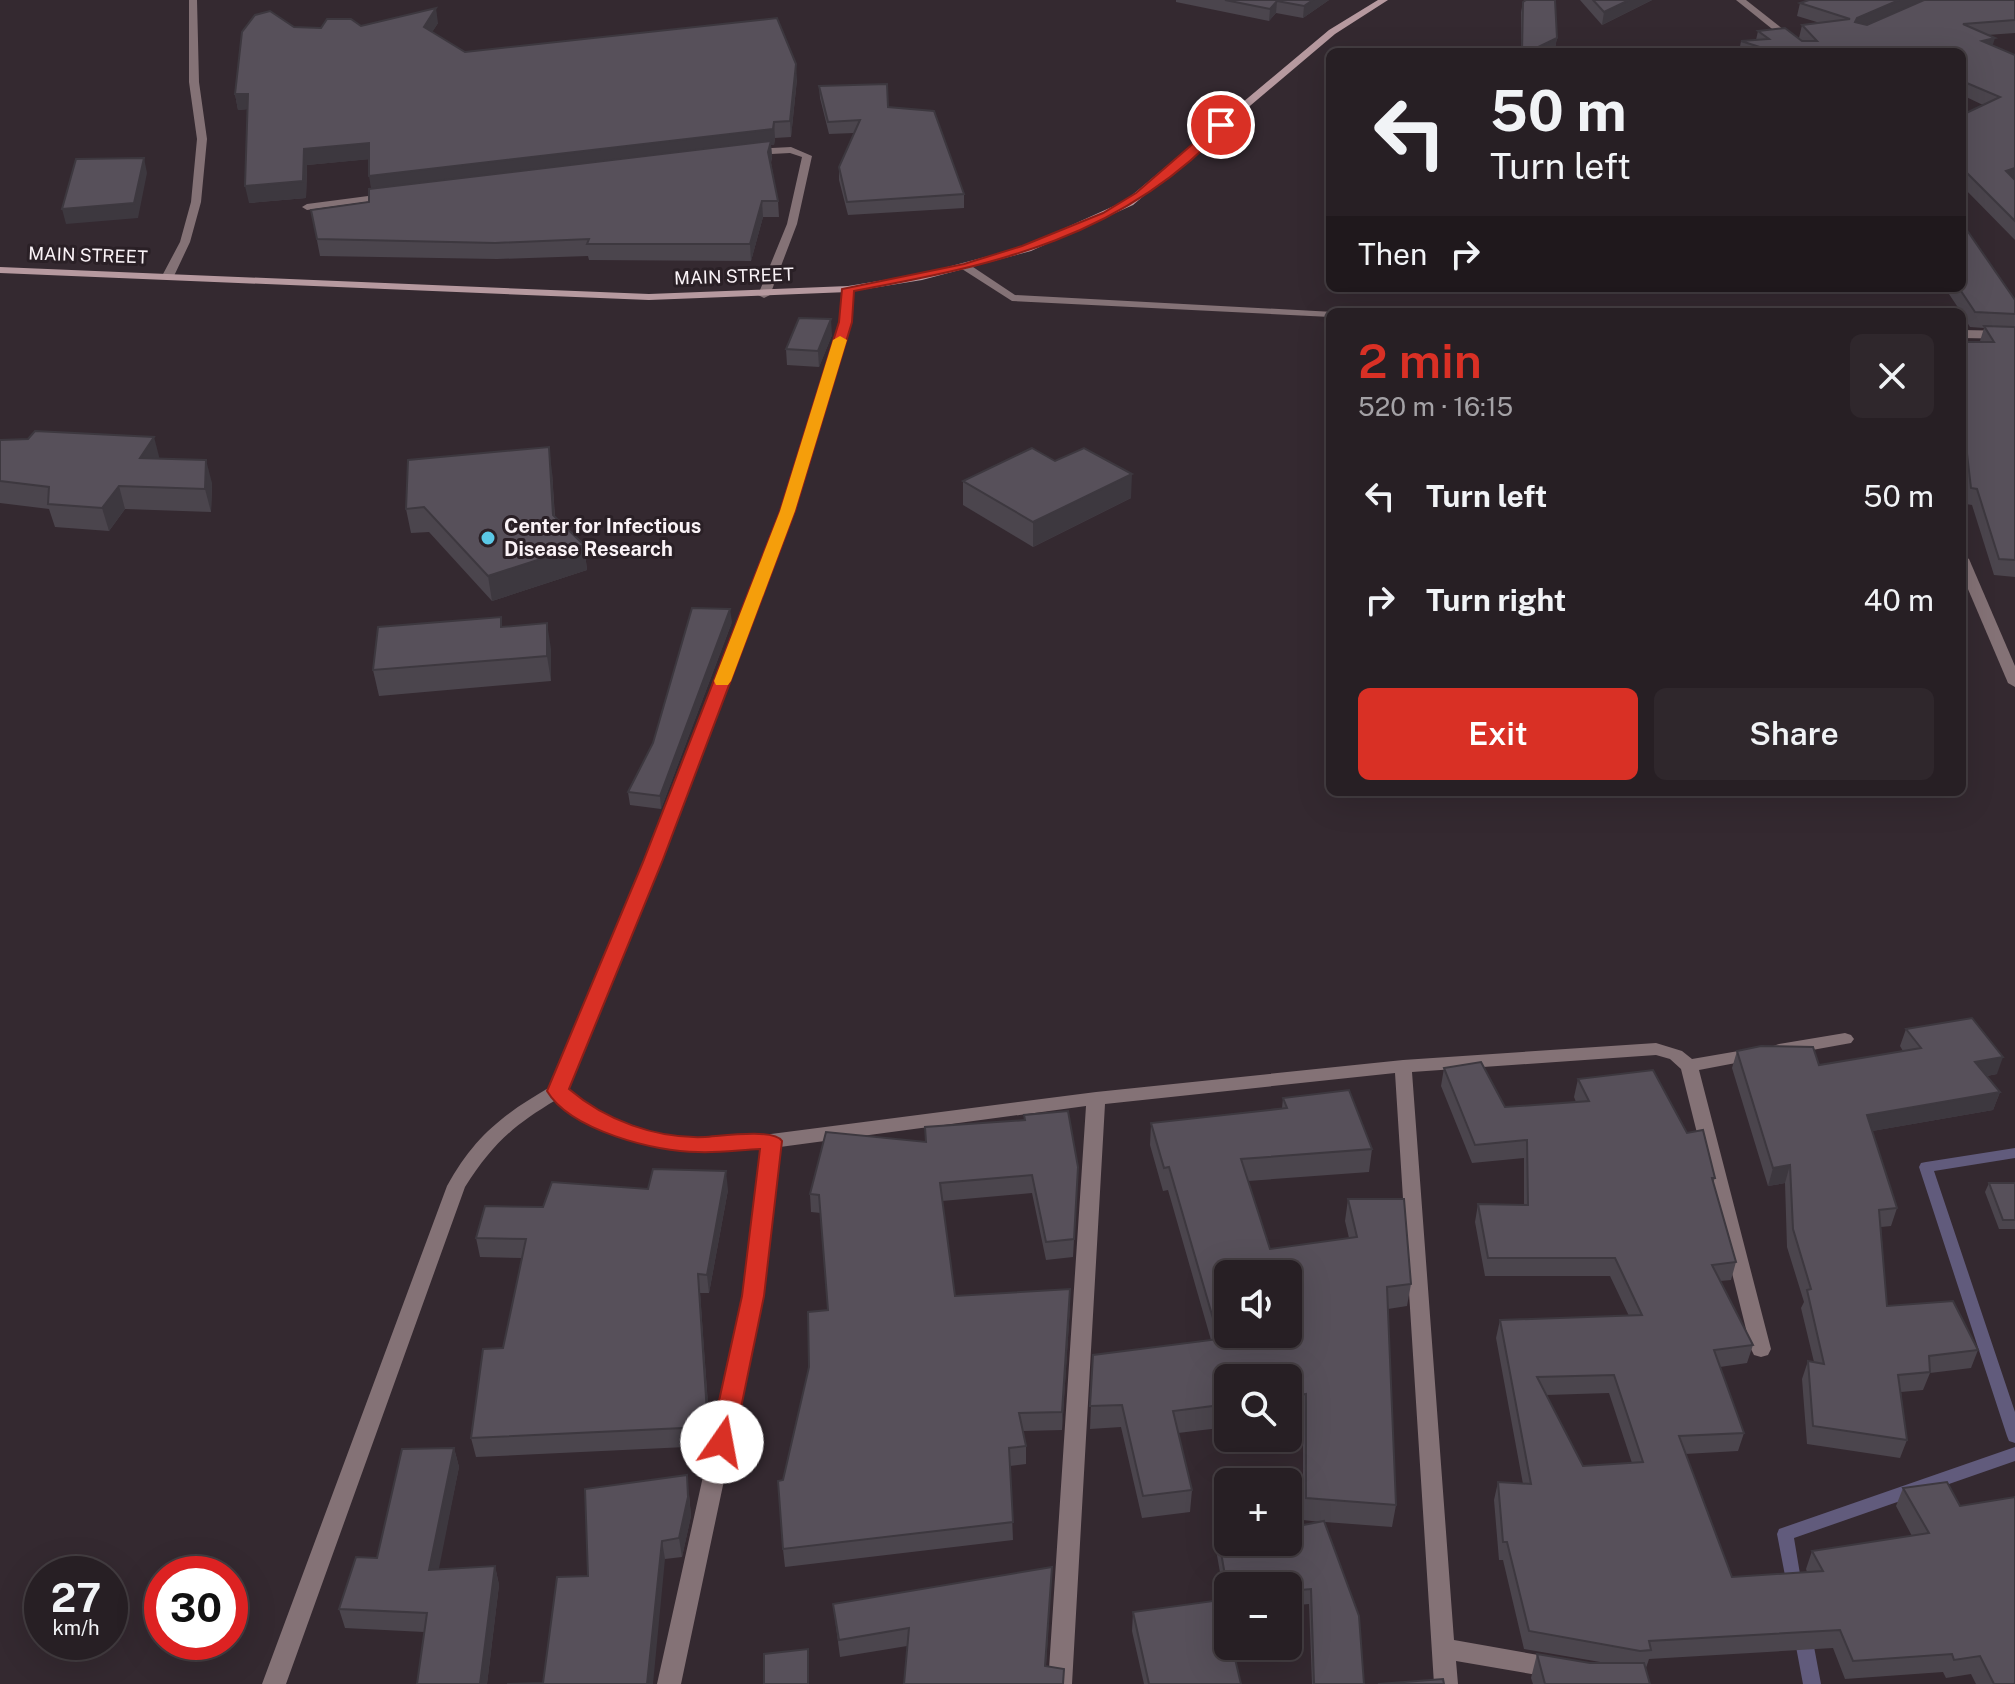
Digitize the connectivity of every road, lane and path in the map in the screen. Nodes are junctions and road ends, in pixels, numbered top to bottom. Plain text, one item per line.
1 (193, 0) edge
2 (1384, 0) edge
3 (1740, 0) edge
4 (1802, 48) edge
5 (736, 153) edge
6 (397, 196) edge
7 (307, 207) dead end
8 (966, 267) junction
9 (0, 270) edge
10 (168, 276) junction
11 (848, 289) junction
12 (764, 295) junction
13 (1326, 314) edge
14 (1966, 334) edge
15 (2015, 335) edge
16 (1966, 568) edge
17 (2015, 683) edge
18 (1845, 1039) dead end
19 (1403, 1066) junction
20 (1689, 1066) junction
21 (557, 1091) junction
22 (1096, 1098) junction
23 (771, 1141) junction
24 (1761, 1349) dead end
25 (1446, 1649) junction
26 (1582, 1673) edge
27 (274, 1684) edge
28 (669, 1684) edge
29 (1060, 1684) edge
30 (1446, 1684) edge

1 - 10 street
2 - 8 main road, MAIN STREET
3 - 4 street
5 - 12 street
6 - 7 street
8 - 11 main road, MAIN STREET
8 - 13 street
9 - 10 main road, MAIN STREET
10 - 12 main road, MAIN STREET
11 - 12 main road, MAIN STREET
11 - 21 street
14 - 15 street
16 - 17 street
18 - 20 street
19 - 20 street
19 - 22 street
19 - 25 street
20 - 24 street
21 - 23 street
21 - 27 street
22 - 23 street
22 - 29 street
23 - 28 street
25 - 26 street
25 - 30 street

